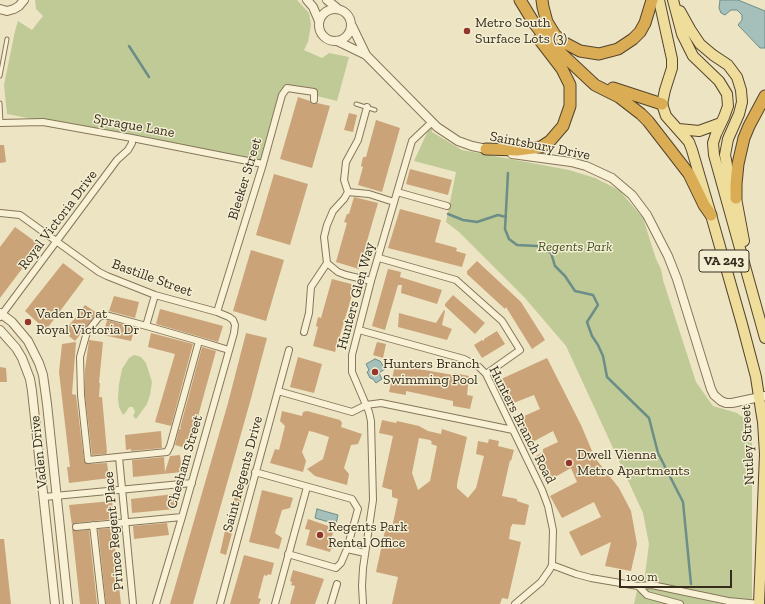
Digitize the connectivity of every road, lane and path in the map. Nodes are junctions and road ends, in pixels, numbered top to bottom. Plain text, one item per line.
1 (24, 0) edge
2 (307, 0) edge
3 (327, 0) edge
4 (519, 0) edge
5 (542, 0) edge
6 (652, 0) edge
7 (658, 0) edge
8 (674, 1) edge
9 (337, 8) junction
10 (0, 10) edge
11 (319, 21) junction
12 (352, 26) junction
13 (7, 39) dead end
14 (337, 41) junction
15 (366, 55) junction
16 (1, 66) edge
17 (586, 75) junction
18 (0, 76) edge
19 (765, 96) edge
20 (314, 100) dead end
21 (0, 103) edge
22 (356, 104) dead end
23 (662, 104) junction
24 (367, 107) junction
25 (375, 110) dead end
26 (432, 122) junction
27 (1, 123) edge
28 (721, 123) junction
29 (678, 129) junction
30 (132, 138) junction
31 (486, 149) junction
32 (263, 164) junction
33 (348, 192) junction
34 (397, 192) junction
35 (736, 198) junction
36 (394, 202) junction
37 (447, 206) dead end
38 (0, 212) edge
39 (711, 214) junction
40 (56, 242) junction
41 (378, 258) junction
42 (327, 263) junction
43 (371, 281) junction
44 (155, 295) junction
45 (756, 304) junction
46 (217, 312) junction
47 (1, 314) edge
48 (235, 325) joint
49 (146, 326) junction
50 (0, 330) edge
51 (359, 330) junction
52 (304, 332) dead end
53 (765, 338) edge
54 (199, 341) junction
55 (229, 350) junction
56 (289, 350) dead end
57 (486, 374) junction
58 (278, 391) junction
59 (762, 397) edge
60 (366, 405) junction
61 (513, 430) junction
62 (120, 457) junction
63 (255, 472) junction
64 (192, 482) junction
65 (307, 487) junction
66 (122, 489) junction
67 (57, 496) junction
68 (44, 497) junction
69 (182, 517) junction
70 (126, 522) junction
71 (93, 525) junction
72 (76, 527) dead end
73 (347, 549) junction
74 (365, 553) junction
75 (288, 554) junction
76 (552, 565) junction
77 (337, 584) dead end
78 (638, 586) junction
79 (55, 604) edge
80 (68, 604) edge
81 (102, 604) edge
82 (133, 604) edge
83 (156, 604) edge
84 (220, 604) edge
85 (275, 604) edge
86 (331, 604) edge
87 (363, 604) edge
88 (515, 604) edge
89 (680, 604) edge
90 (759, 604) edge

1 - 10 street
2 - 11 street
3 - 9 street
4 - 17 highway
4 - 31 highway
5 - 6 highway
7 - 23 main road
8 - 28 main road, VA 243
8 - 35 main road, VA 243
9 - 11 street
9 - 12 street
11 - 14 street
12 - 14 street
12 - 15 street, Saintsbury Drive
13 - 16 lane
14 - 15 street, Saintsbury Drive
15 - 26 street, Saintsbury Drive
16 - 18 lane
17 - 23 highway
17 - 39 highway
19 - 35 highway
20 - 32 street, Bleeker Street
21 - 27 lane
22 - 24 lane
23 - 29 main road, Nutley Street / VA 243
24 - 25 lane
24 - 33 street
26 - 31 street, Saintsbury Drive
26 - 34 street, Hunters Glen Way
27 - 30 street, Sprague Lane
28 - 29 main road
28 - 45 main road, VA 243
29 - 39 main road, Nutley Street / VA 243
30 - 32 street, Sprague Lane
30 - 40 street, Royal Victoria Drive
31 - 59 street, Saintsbury Drive
32 - 46 street, Bleeker Street
33 - 36 street
33 - 42 street
34 - 36 street, Hunters Glen Way
34 - 37 street
35 - 45 main road, VA 243
36 - 41 street, Hunters Glen Way
38 - 40 street, Bastille Street
39 - 59 main road, Nutley Street / VA 243
40 - 44 street, Bastille Street
40 - 47 street, Royal Victoria Drive
41 - 43 street, Hunters Glen Way
41 - 57 street
42 - 43 street
42 - 52 street
43 - 51 street, Hunters Glen Way
44 - 46 street, Bastille Street
44 - 49 street
45 - 53 main road, VA 243
46 - 48 street, Bastille Street
47 - 67 street, Vaden Drive
48 - 55 street, Chesham Street
49 - 54 street
49 - 62 street
50 - 68 street, Vaden Drive
51 - 57 street, Hunters Branch Road
51 - 60 street, Hunters Glen Way
54 - 55 street
54 - 62 street
55 - 64 street, Chesham Street
56 - 58 street, Saint Regents Drive
57 - 61 street, Hunters Branch Road
58 - 60 street
58 - 63 street, Saint Regents Drive
59 - 90 main road, Nutley Street / VA 243
60 - 61 street
60 - 74 street, Hunters Glen Way
61 - 76 street, Hunters Branch Road
62 - 66 street, Prince Regent Place
63 - 65 street
63 - 84 street, Saint Regents Drive
64 - 66 street
64 - 69 street, Chesham Street
65 - 73 street
65 - 75 street
66 - 67 street
66 - 70 street, Prince Regent Place
67 - 68 street
67 - 80 street, Vaden Drive
68 - 79 street, Vaden Drive
69 - 70 street
69 - 83 street, Chesham Street
70 - 71 street
70 - 82 street, Prince Regent Place
71 - 72 street
71 - 81 street
73 - 74 street
73 - 75 street
74 - 87 street, Hunters Glen Way
75 - 85 street
76 - 78 street
76 - 88 street
77 - 86 street
78 - 89 street
78 - 90 street

